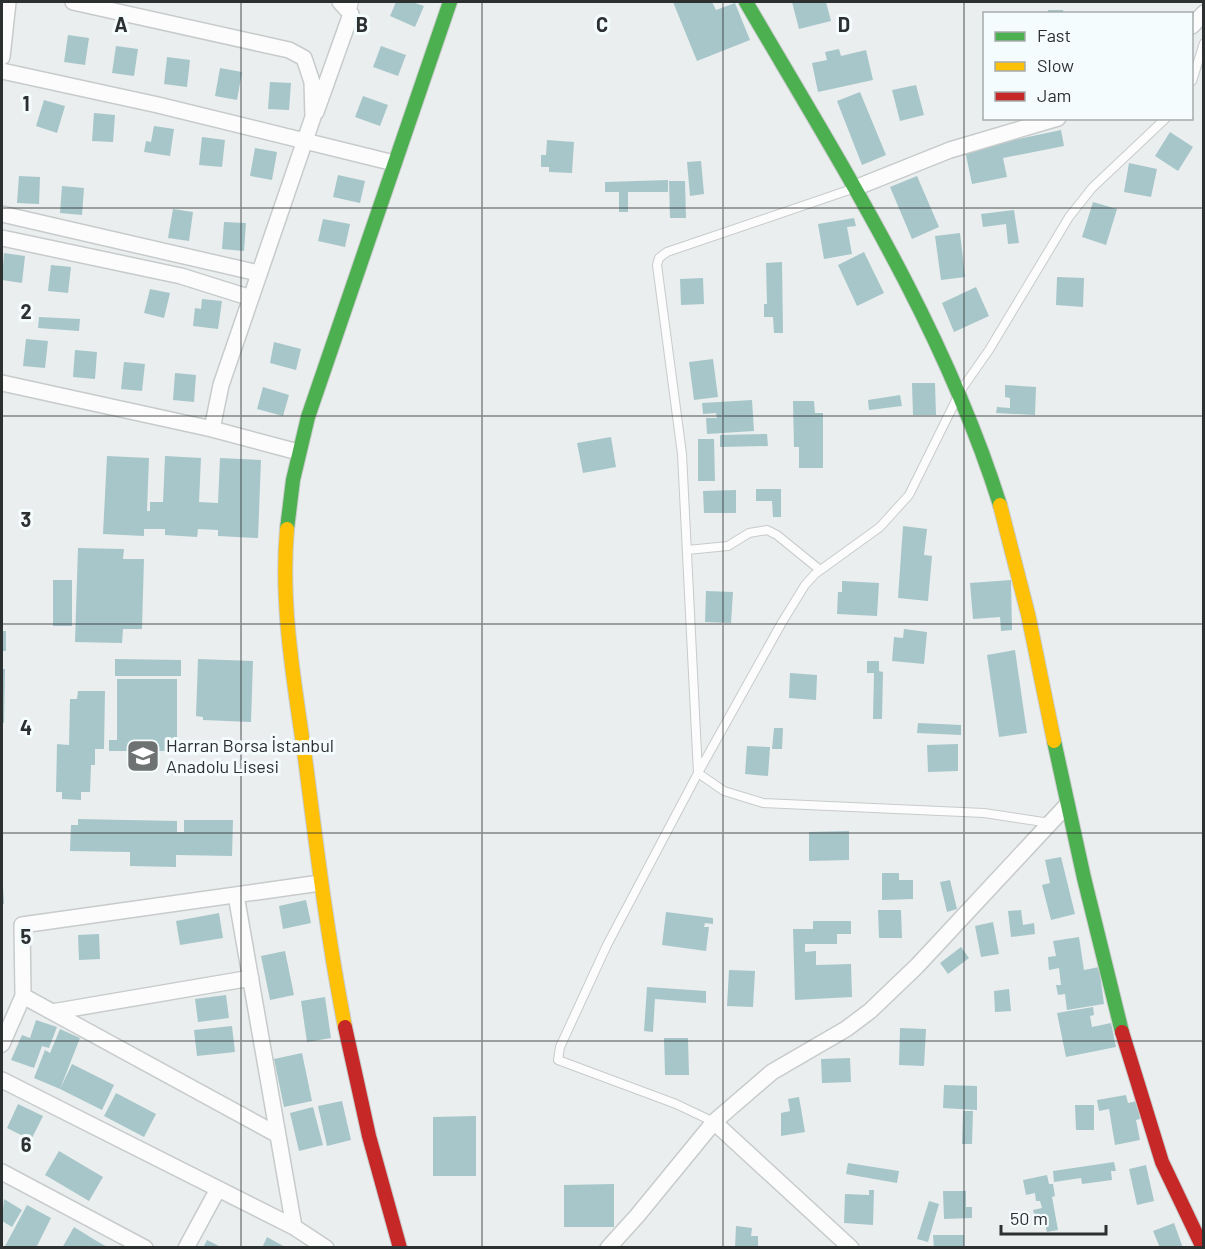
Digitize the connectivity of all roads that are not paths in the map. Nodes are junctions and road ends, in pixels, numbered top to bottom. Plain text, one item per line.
1 (8, 2) edge
2 (73, 2) edge
3 (340, 2) edge
4 (450, 2) edge
5 (746, 2) edge
6 (118, 6) edge
7 (353, 8) edge
8 (1203, 43) edge
9 (2, 57) edge
10 (2, 71) edge
11 (1193, 75) edge
12 (314, 117) junction
13 (1051, 120) edge
14 (1164, 120) edge
15 (307, 143) junction
16 (394, 163) junction
17 (855, 188) junction
18 (2, 214) edge
19 (2, 238) edge
20 (258, 273) junction
21 (251, 298) junction
22 (2, 383) edge
23 (961, 390) junction
24 (212, 429) junction
25 (298, 452) junction
26 (687, 550) junction
27 (820, 570) junction
28 (698, 773) junction
29 (1067, 805) junction
30 (1051, 823) junction
31 (320, 883) junction
32 (236, 895) junction
33 (251, 978) junction
34 (23, 996) junction
35 (52, 1012) junction
36 (2, 1044) edge
37 (2, 1080) edge
38 (714, 1122) junction
39 (278, 1135) junction
40 (2, 1172) edge
41 (218, 1189) junction
42 (294, 1227) junction
43 (145, 1248) edge
44 (186, 1248) edge
45 (326, 1248) edge
46 (400, 1248) edge
47 (608, 1248) edge
48 (851, 1248) edge
49 (1203, 1248) edge

1 - 9 street
2 - 6 street
3 - 7 street
4 - 16 street
5 - 17 street
6 - 12 street
7 - 12 street
8 - 11 lane
10 - 15 street
12 - 15 street
13 - 17 street
14 - 23 lane
15 - 16 street
15 - 20 street
16 - 25 street
17 - 23 street
17 - 26 lane
18 - 20 street
19 - 21 street
20 - 21 street
21 - 24 street
22 - 24 street
23 - 27 lane
23 - 29 street
24 - 25 street
25 - 31 street
26 - 27 lane
26 - 28 lane
27 - 28 lane
28 - 30 lane
28 - 38 lane
29 - 30 street
29 - 49 street
30 - 38 street
31 - 32 street
31 - 46 street
32 - 33 street
32 - 34 street
33 - 35 street
33 - 39 street
34 - 35 street
34 - 36 street
35 - 39 street
37 - 41 street
38 - 47 street
38 - 48 street
39 - 42 street
40 - 43 street
41 - 42 street
41 - 44 street
42 - 45 street

